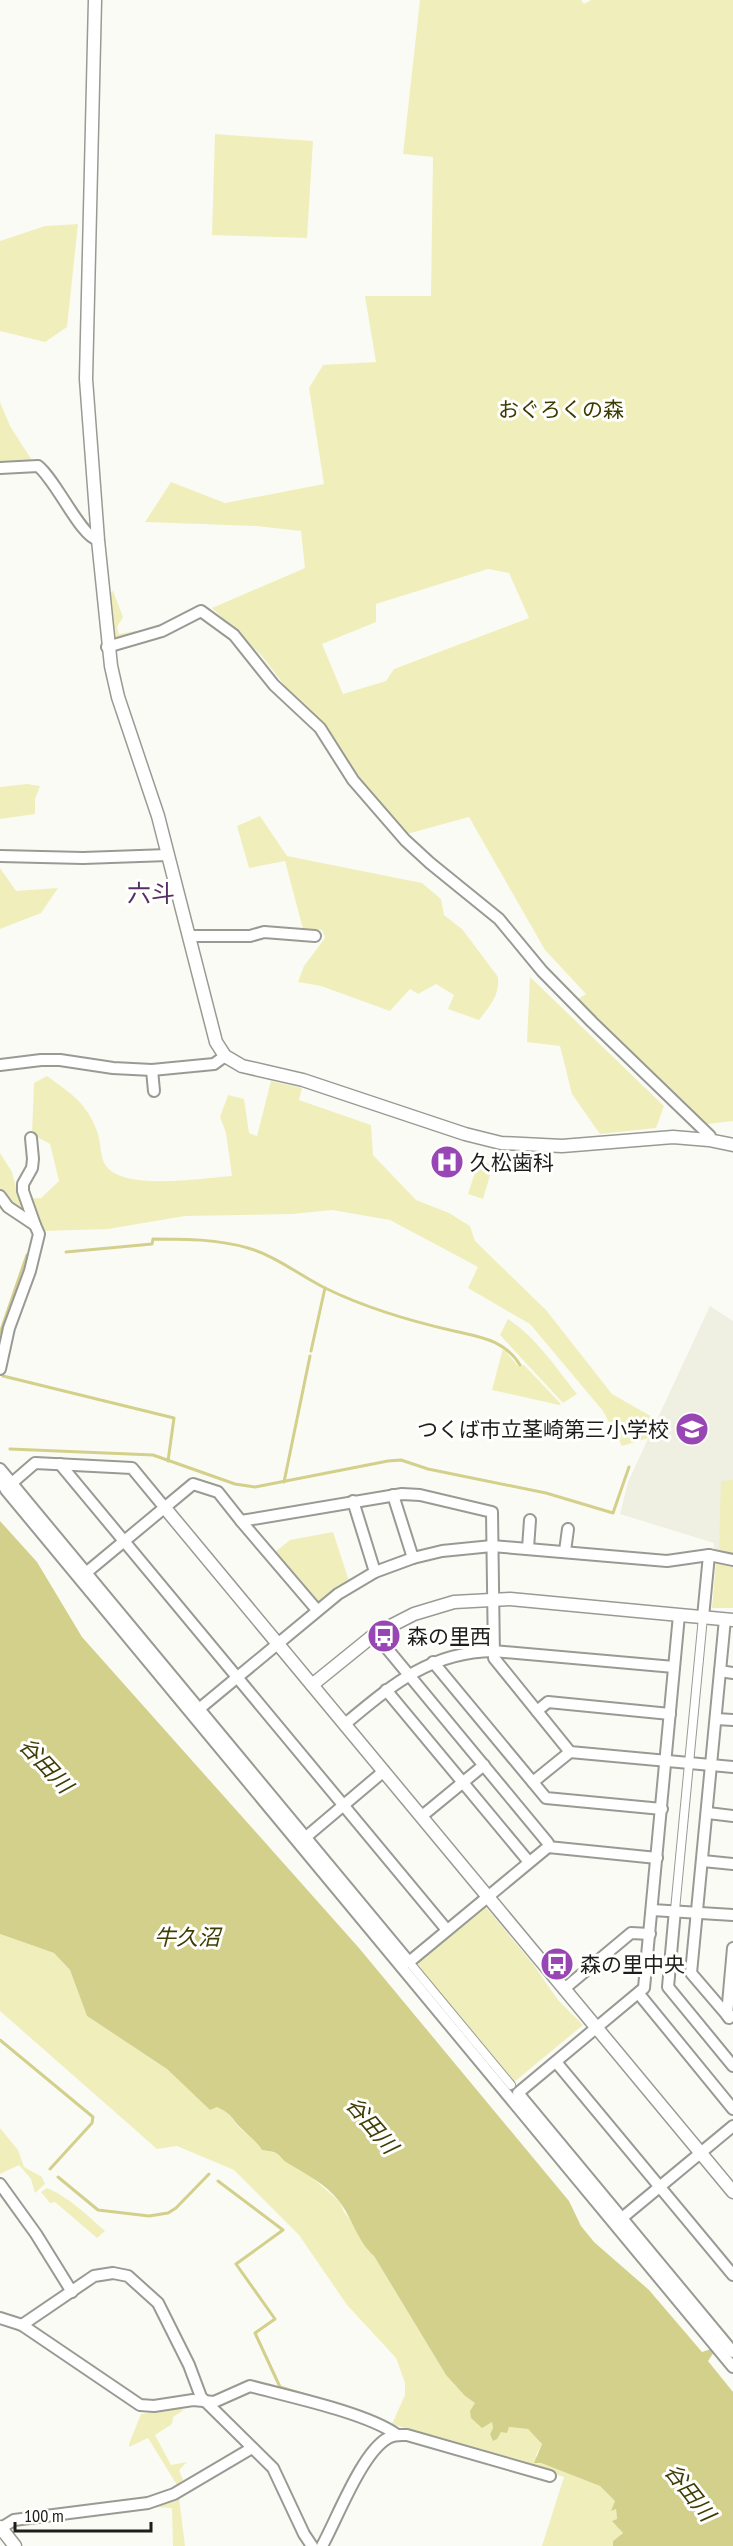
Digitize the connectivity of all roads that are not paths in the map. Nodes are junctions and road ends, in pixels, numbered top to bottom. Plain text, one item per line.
1 (95, 0) edge
2 (0, 468) edge
3 (98, 540) junction
4 (107, 647) junction
5 (168, 855) junction
6 (0, 856) edge
7 (189, 936) junction
8 (315, 936) dead end
9 (225, 1056) junction
10 (0, 1065) edge
11 (152, 1070) junction
12 (154, 1091) dead end
13 (710, 1136) dead end
14 (32, 1138) dead end
15 (733, 1145) edge
16 (0, 1196) edge
17 (35, 1225) junction
18 (0, 1369) edge
19 (60, 1464) junction
20 (0, 1469) edge
21 (0, 1479) edge
22 (12, 1483) junction
23 (393, 1495) junction
24 (353, 1502) junction
25 (165, 1508) junction
26 (530, 1520) dead end
27 (241, 1521) junction
28 (568, 1529) dead end
29 (124, 1541) junction
30 (492, 1546) junction
31 (528, 1548) junction
32 (565, 1551) junction
33 (710, 1556) junction
34 (413, 1558) junction
35 (733, 1560) edge
36 (87, 1572) junction
37 (375, 1572) junction
38 (492, 1599) junction
39 (317, 1610) junction
40 (679, 1615) junction
41 (703, 1617) junction
42 (729, 1620) edge
43 (375, 1634) junction
44 (278, 1643) junction
45 (493, 1650) junction
46 (433, 1662) junction
47 (674, 1667) junction
48 (720, 1671) junction
49 (733, 1673) edge
50 (408, 1674) junction
51 (237, 1677) junction
52 (312, 1685) junction
53 (386, 1690) junction
54 (199, 1709) junction
55 (537, 1711) junction
56 (670, 1714) junction
57 (716, 1719) junction
58 (733, 1720) edge
59 (345, 1724) junction
60 (570, 1752) junction
61 (666, 1760) junction
62 (689, 1762) junction
63 (484, 1765) junction
64 (712, 1765) junction
65 (733, 1767) edge
66 (384, 1771) junction
67 (463, 1782) junction
68 (533, 1782) junction
69 (343, 1806) junction
70 (662, 1809) junction
71 (708, 1813) junction
72 (422, 1816) junction
73 (733, 1816) edge
74 (306, 1837) junction
75 (548, 1847) junction
76 (657, 1858) junction
77 (529, 1862) junction
78 (703, 1862) junction
79 (733, 1864) edge
80 (488, 1896) junction
81 (652, 1910) junction
82 (675, 1910) junction
83 (697, 1912) junction
84 (733, 1915) edge
85 (447, 1930) junction
86 (650, 1934) junction
87 (733, 1948) edge
88 (409, 1962) junction
89 (732, 1966) edge
90 (564, 1989) junction
91 (639, 1994) junction
92 (731, 2018) edge
93 (597, 2028) junction
94 (556, 2062) junction
95 (733, 2066) edge
96 (511, 2085) dead end
97 (733, 2109) edge
98 (733, 2126) edge
99 (700, 2153) junction
100 (0, 2184) edge
101 (660, 2187) junction
102 (733, 2192) edge
103 (622, 2218) junction
104 (733, 2275) edge
105 (72, 2292) junction
106 (0, 2318) edge
107 (22, 2325) junction
108 (731, 2344) edge
109 (733, 2367) edge
110 (205, 2402) junction
111 (396, 2434) junction
112 (252, 2448) junction
113 (550, 2476) dead end
114 (1, 2527) edge
115 (15, 2546) edge
116 (312, 2546) edge
117 (321, 2546) edge

1 - 3 street
2 - 3 street
3 - 4 street
4 - 5 street
4 - 13 street
5 - 6 street
5 - 7 street
7 - 8 street
7 - 9 street
9 - 11 street
9 - 15 street
10 - 11 street
11 - 12 street
14 - 17 street
16 - 17 street
17 - 18 street
19 - 22 street
19 - 25 street
19 - 29 street
20 - 22 street
21 - 109 street
22 - 36 street
23 - 24 street
23 - 30 street
23 - 34 street
24 - 27 street
24 - 37 street
25 - 27 street
25 - 29 street
25 - 44 street
26 - 31 street
27 - 39 street
28 - 32 street
29 - 36 street
29 - 51 street
30 - 31 street
30 - 34 street
30 - 38 street
31 - 32 street
32 - 33 street
33 - 35 street
33 - 41 street
34 - 37 street
36 - 54 street
37 - 39 street
38 - 40 street
38 - 43 street
38 - 45 street
39 - 44 street
40 - 41 street
40 - 47 street
41 - 42 street
41 - 62 street
42 - 48 street
43 - 50 street
43 - 52 street
44 - 51 street
44 - 52 street
45 - 46 street
45 - 47 street
45 - 55 street
46 - 50 street
46 - 68 street
47 - 56 street
48 - 49 street
48 - 57 street
50 - 53 street
50 - 63 street
51 - 54 street
51 - 69 street
52 - 59 street
53 - 59 street
53 - 67 street
54 - 74 street
55 - 56 street
55 - 60 street
56 - 61 street
57 - 58 street
57 - 64 street
59 - 66 street
60 - 61 street
60 - 68 street
61 - 62 street
61 - 70 street
62 - 64 street
62 - 82 street
63 - 67 street
63 - 75 street
64 - 65 street
64 - 71 street
66 - 69 street
66 - 72 street
67 - 72 street
67 - 77 street
68 - 70 street
69 - 74 street
69 - 85 street
70 - 76 street
71 - 73 street
71 - 78 street
72 - 80 street
74 - 88 street
75 - 76 street
75 - 77 street
76 - 81 street
77 - 80 street
78 - 79 street
78 - 83 street
80 - 85 street
80 - 90 street
81 - 82 street
81 - 86 street
82 - 83 street
82 - 95 street
83 - 84 street
83 - 92 street
85 - 88 street
86 - 90 street
86 - 91 street
87 - 89 street
88 - 96 street
89 - 92 street
90 - 93 street
91 - 93 street
91 - 97 street
93 - 94 street
93 - 99 street
94 - 101 street
94 - 103 street
98 - 99 street
99 - 101 street
99 - 102 street
100 - 105 street
101 - 103 street
101 - 104 street
103 - 108 street
105 - 107 street
105 - 110 street
106 - 107 street
107 - 110 street
110 - 111 street
110 - 112 street
111 - 113 street
111 - 117 street
112 - 114 street
112 - 116 street
114 - 115 street

